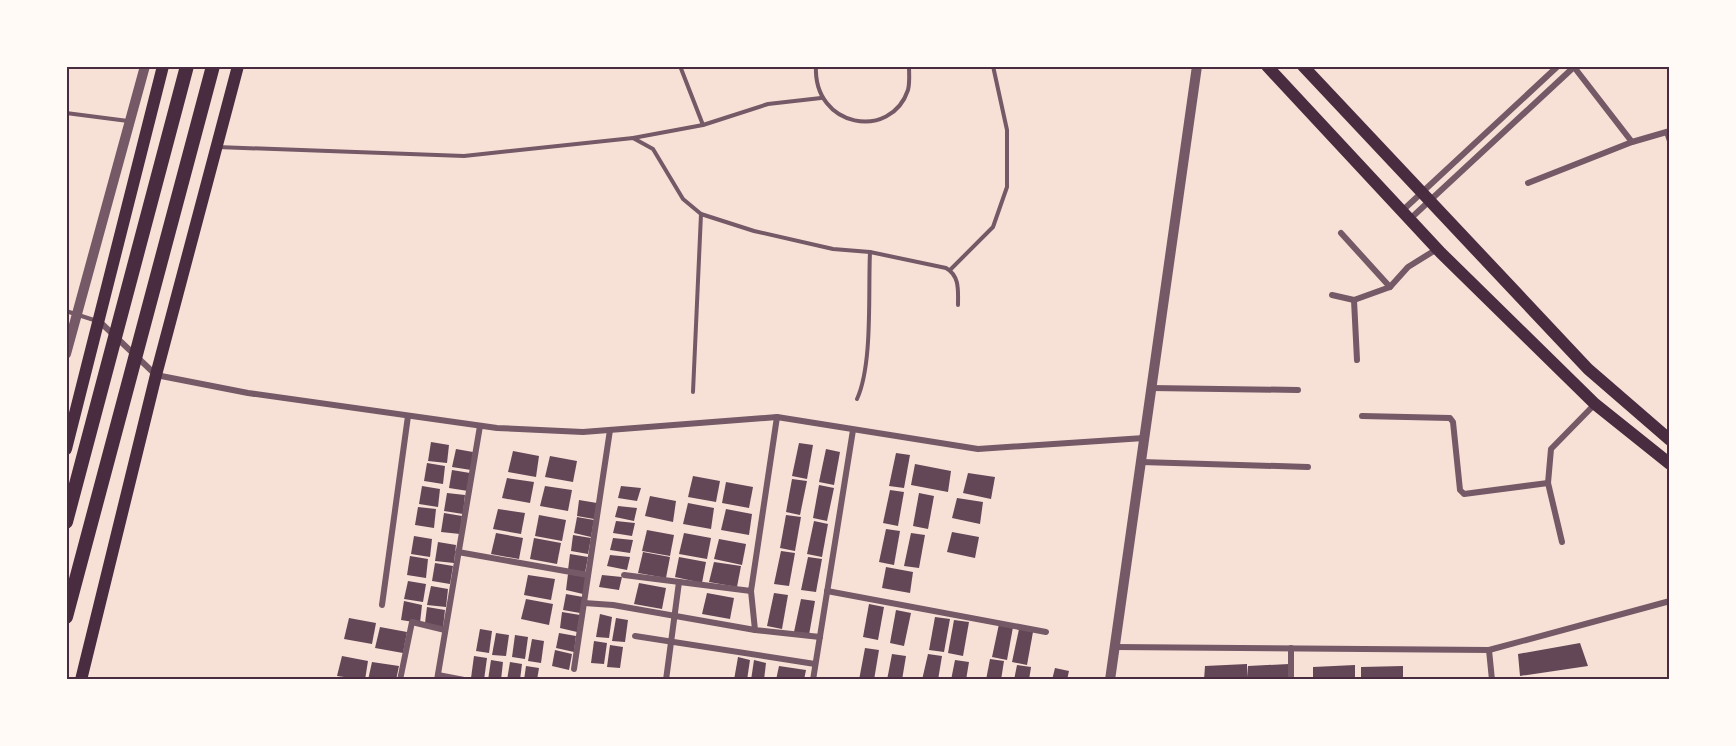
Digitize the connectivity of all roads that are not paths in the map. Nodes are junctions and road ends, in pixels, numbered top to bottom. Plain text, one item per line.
1 (145, 66) edge
2 (163, 66) edge
3 (187, 66) edge
4 (213, 66) edge
5 (238, 66) edge
6 (680, 66) edge
7 (816, 66) edge
8 (909, 66) edge
9 (993, 66) edge
10 (1197, 66) edge
11 (1267, 66) edge
12 (1304, 66) edge
13 (1558, 66) edge
14 (1575, 67) edge
15 (821, 98) junction
16 (66, 113) edge
17 (130, 121) junction
18 (703, 125) junction
19 (1669, 131) edge
20 (633, 138) junction
21 (1670, 141) edge
22 (1632, 142) junction
23 (217, 147) junction
24 (1528, 183) dead end
25 (1426, 196) junction
26 (701, 214) junction
27 (1406, 215) junction
28 (1341, 233) dead end
29 (1437, 249) junction
30 (870, 252) junction
31 (950, 270) junction
32 (1390, 287) junction
33 (1332, 295) dead end
34 (1354, 300) junction
35 (958, 305) dead end
36 (66, 311) edge
37 (78, 314) junction
38 (100, 322) junction
39 (66, 354) edge
40 (1357, 360) dead end
41 (156, 375) junction
42 (1150, 388) junction
43 (1298, 390) dead end
44 (693, 392) dead end
45 (857, 399) dead end
46 (1595, 404) junction
47 (408, 416) junction
48 (1362, 416) dead end
49 (777, 417) junction
50 (480, 426) junction
51 (610, 430) junction
52 (853, 430) junction
53 (1144, 438) junction
54 (1670, 440) edge
55 (66, 449) edge
56 (1140, 462) junction
57 (1670, 464) edge
58 (1308, 467) dead end
59 (1548, 483) junction
60 (66, 522) edge
61 (1562, 542) dead end
62 (459, 552) junction
63 (588, 575) junction
64 (624, 575) dead end
65 (679, 582) junction
66 (751, 591) junction
67 (827, 591) junction
68 (1670, 601) edge
69 (584, 603) junction
70 (382, 604) dead end
71 (675, 616) junction
72 (66, 617) edge
73 (445, 630) junction
74 (755, 630) junction
75 (1046, 632) dead end
76 (635, 636) dead end
77 (820, 637) junction
78 (671, 642) junction
79 (1116, 647) junction
80 (1291, 648) junction
81 (1489, 650) junction
82 (815, 664) junction
83 (574, 669) dead end
84 (437, 677) edge
85 (81, 680) edge
86 (400, 680) edge
87 (464, 680) edge
88 (666, 680) edge
89 (813, 680) edge
90 (1110, 680) edge
91 (1291, 680) edge
92 (1492, 680) edge

1 - 17 street
2 - 38 main road
3 - 60 highway
4 - 72 highway
5 - 23 main road
6 - 18 lane
7 - 15 lane
8 - 15 lane
9 - 31 lane
10 - 42 street
11 - 27 main road
12 - 25 main road
13 - 25 street
14 - 22 street
14 - 25 street
15 - 18 lane
16 - 17 lane
17 - 37 street
18 - 20 lane
19 - 21 street
19 - 22 street
20 - 23 lane
20 - 26 lane
22 - 24 street
23 - 41 main road
25 - 27 street
25 - 27 street
25 - 54 main road
26 - 30 lane
26 - 44 lane
27 - 29 main road
28 - 32 street
29 - 32 street
29 - 46 main road
30 - 31 lane
30 - 45 lane
31 - 35 lane
32 - 34 street
33 - 34 street
34 - 40 street
36 - 37 lane
37 - 38 lane
37 - 39 street
38 - 41 street
38 - 55 main road
41 - 47 street
41 - 85 main road
42 - 43 street
42 - 53 street
46 - 57 main road
46 - 59 street
47 - 50 street
47 - 70 street
48 - 59 street
49 - 51 street
49 - 52 street
49 - 66 street
50 - 51 street
50 - 62 street
51 - 63 street
52 - 53 street
52 - 67 street
53 - 56 street
56 - 58 street
56 - 79 street
59 - 61 street
62 - 63 street
62 - 73 street
63 - 69 street
64 - 65 street
65 - 66 street
65 - 71 street
66 - 74 street
67 - 75 street
67 - 77 street
68 - 81 street
69 - 71 street
69 - 83 street
71 - 74 street
71 - 78 street
73 - 84 street
73 - 86 street
74 - 77 street
76 - 78 street
77 - 82 street
78 - 82 street
78 - 88 street
79 - 80 street
79 - 90 street
80 - 81 street
80 - 91 street
81 - 92 street
82 - 89 street
84 - 87 street

